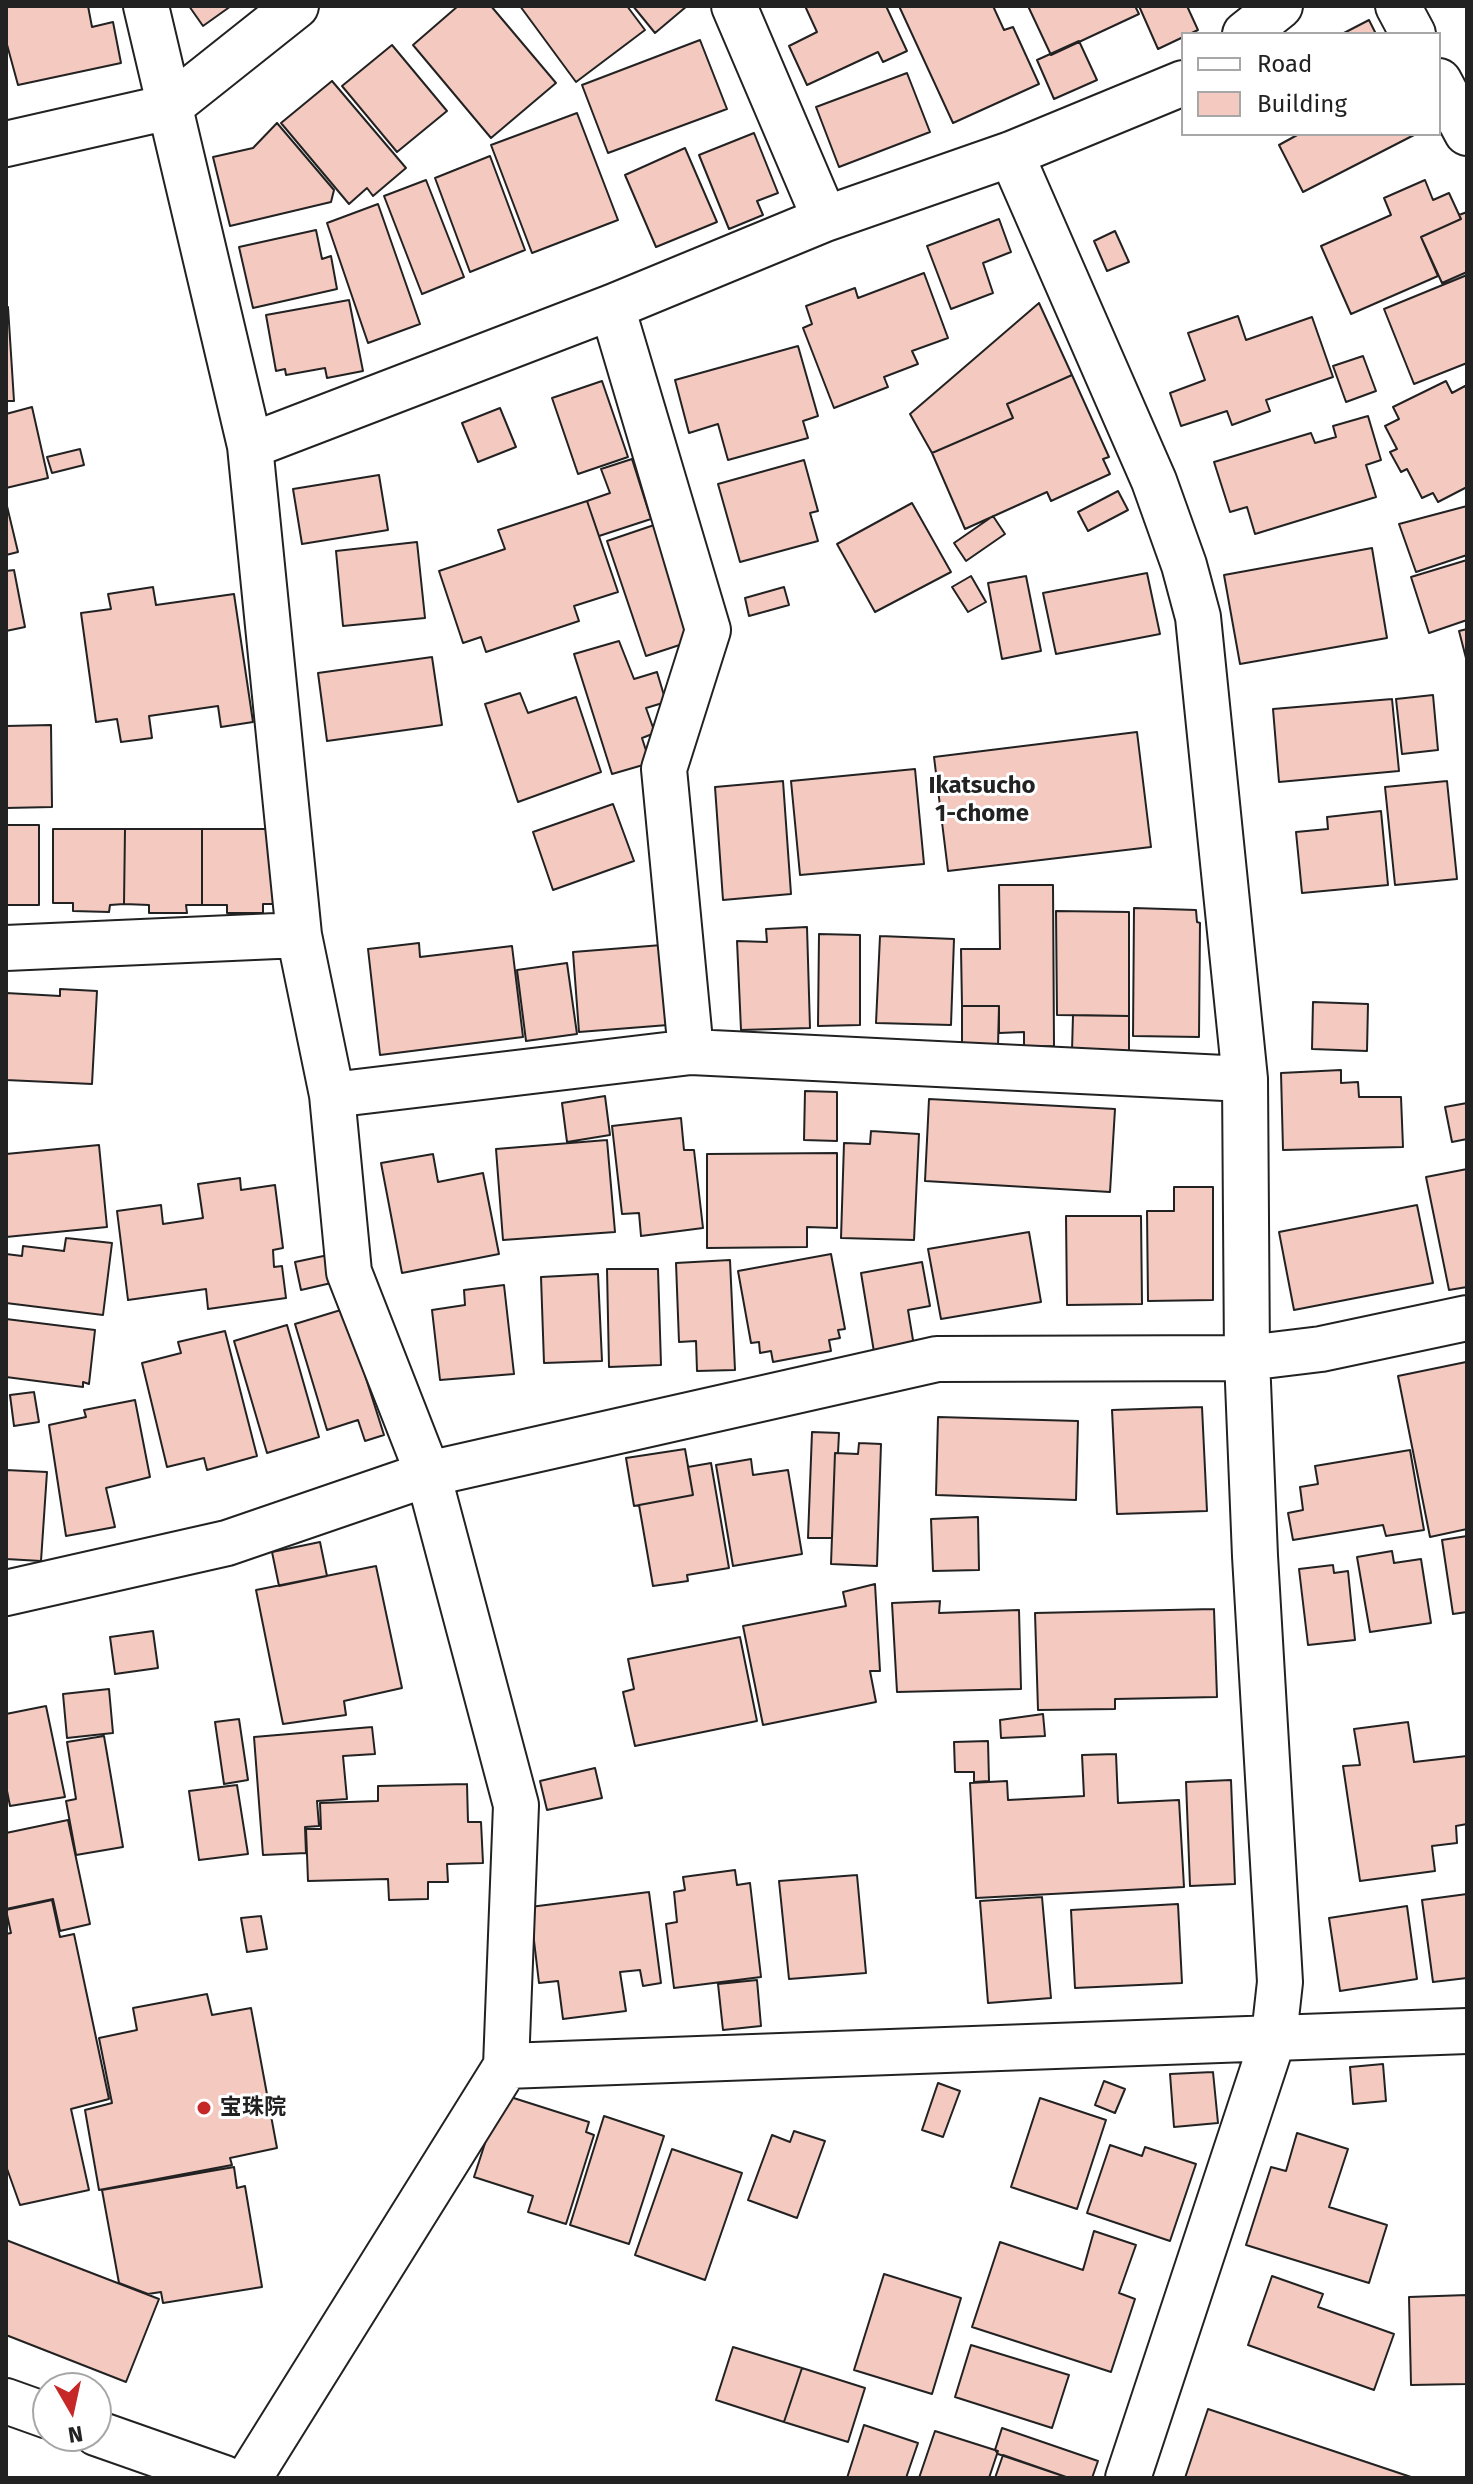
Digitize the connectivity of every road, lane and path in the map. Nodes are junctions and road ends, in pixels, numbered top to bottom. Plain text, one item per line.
1 (146, 6) edge
2 (296, 6) edge
3 (734, 6) edge
4 (1280, 6) edge
5 (1398, 6) edge
6 (1248, 32) edge
7 (1412, 32) edge
8 (1181, 84) edge
9 (1441, 85) edge
10 (169, 107) junction
11 (1467, 133) edge
12 (6, 144) edge
13 (1011, 154) junction
14 (825, 219) junction
15 (612, 307) junction
16 (250, 446) junction
17 (299, 935) junction
18 (6, 948) edge
19 (691, 1052) junction
20 (1245, 1079) junction
21 (332, 1095) junction
22 (1467, 1318) edge
23 (1247, 1358) junction
24 (428, 1474) junction
25 (6, 1593) edge
26 (1467, 2031) edge
27 (1274, 2036) junction
28 (506, 2066) junction
29 (6, 2401) edge
30 (32, 2410) edge
31 (112, 2439) edge
32 (224, 2478) edge
33 (249, 2478) edge
34 (1128, 2478) edge

1 - 10 street
2 - 10 street
3 - 14 street
4 - 6 street
5 - 7 street
8 - 13 street
9 - 11 street
10 - 12 street
10 - 16 street
13 - 14 street
13 - 20 street
14 - 15 street
15 - 16 street
15 - 19 street
16 - 17 street
17 - 18 street
17 - 21 street
19 - 20 street
19 - 21 street
20 - 23 street
21 - 24 street
22 - 23 street
23 - 24 street
23 - 27 street
24 - 25 street
24 - 28 street
26 - 27 street
27 - 28 street
27 - 34 street
28 - 33 street
29 - 30 street
31 - 32 street

